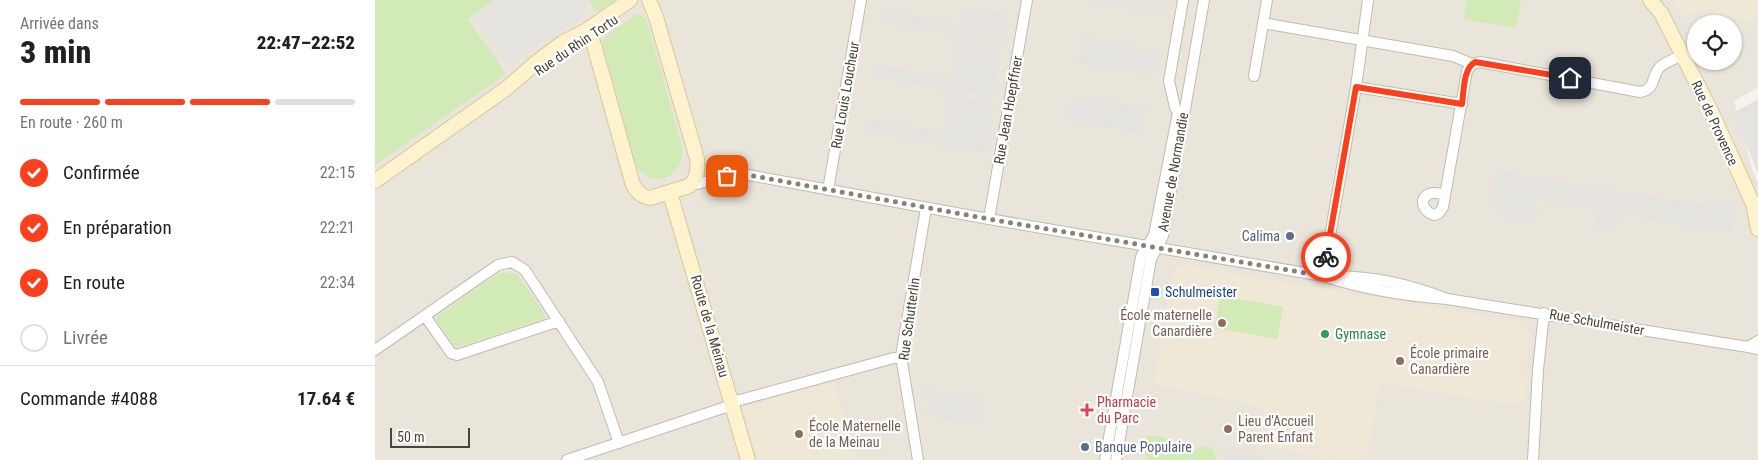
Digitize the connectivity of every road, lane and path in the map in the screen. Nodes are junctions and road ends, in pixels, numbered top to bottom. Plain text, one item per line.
1 (630, 0) edge
2 (644, 0) edge
3 (649, 0) edge
4 (861, 0) edge
5 (1027, 0) edge
6 (1183, 0) edge
7 (1204, 0) edge
8 (1267, 0) edge
9 (1368, 0) edge
10 (1651, 0) edge
11 (1659, 7) edge
12 (1263, 23) junction
13 (588, 32) junction
14 (1363, 41) junction
15 (1683, 55) junction
16 (1471, 64) junction
17 (1254, 76) dead end
18 (1356, 87) junction
19 (1462, 104) junction
20 (375, 181) edge
21 (689, 186) junction
22 (828, 190) junction
23 (670, 193) junction
24 (1445, 195) dead end
25 (927, 208) junction
26 (1756, 212) edge
27 (989, 219) junction
28 (1758, 229) edge
29 (1152, 247) junction
30 (1323, 276) junction
31 (1544, 313) junction
32 (425, 316) junction
33 (559, 322) junction
34 (1758, 341) edge
35 (1753, 348) edge
36 (375, 350) edge
37 (901, 356) junction
38 (732, 403) junction
39 (619, 443) junction
40 (567, 460) edge
41 (748, 460) edge
42 (918, 460) edge
43 (1105, 460) edge
44 (1115, 460) edge
45 (1533, 460) edge

1 - 13 street, Rue du Rhin Tortu
2 - 13 street, Rue du Rhin Tortu
3 - 21 street
4 - 22 street, Rue Louis Loucheur
5 - 27 street, Rue Jean Hoepffner
6 - 29 street, Avenue de Normandie
7 - 29 street, Avenue de Normandie
8 - 12 street
9 - 14 street
10 - 11 street, Rue de Provence
11 - 15 street, Rue de Provence
12 - 14 street
12 - 17 street
13 - 20 street, Rue du Rhin Tortu
13 - 23 street
14 - 16 street
14 - 18 street
15 - 16 street
15 - 26 street, Rue de Provence
16 - 19 street
18 - 19 street
18 - 30 street
19 - 24 street
21 - 22 street, Rue Schulmeister
21 - 23 street
22 - 25 street, Rue Schulmeister
23 - 38 street, Route de la Meinau
25 - 27 street, Rue Schulmeister
25 - 37 street, Rue Schutterlin
26 - 28 street, Rue de Provence
27 - 29 street, Rue Schulmeister
29 - 30 street, Rue Schulmeister
29 - 43 street, Avenue de Normandie
29 - 44 street, Avenue de Normandie
30 - 31 street, Rue Schulmeister
31 - 35 street, Rue Schulmeister
31 - 45 street
32 - 33 street
32 - 33 street
32 - 36 street
33 - 39 street
34 - 35 street, Rue Schulmeister
37 - 38 street
37 - 42 street, Rue Schutterlin
38 - 39 street
38 - 41 street, Route de la Meinau
39 - 40 street

